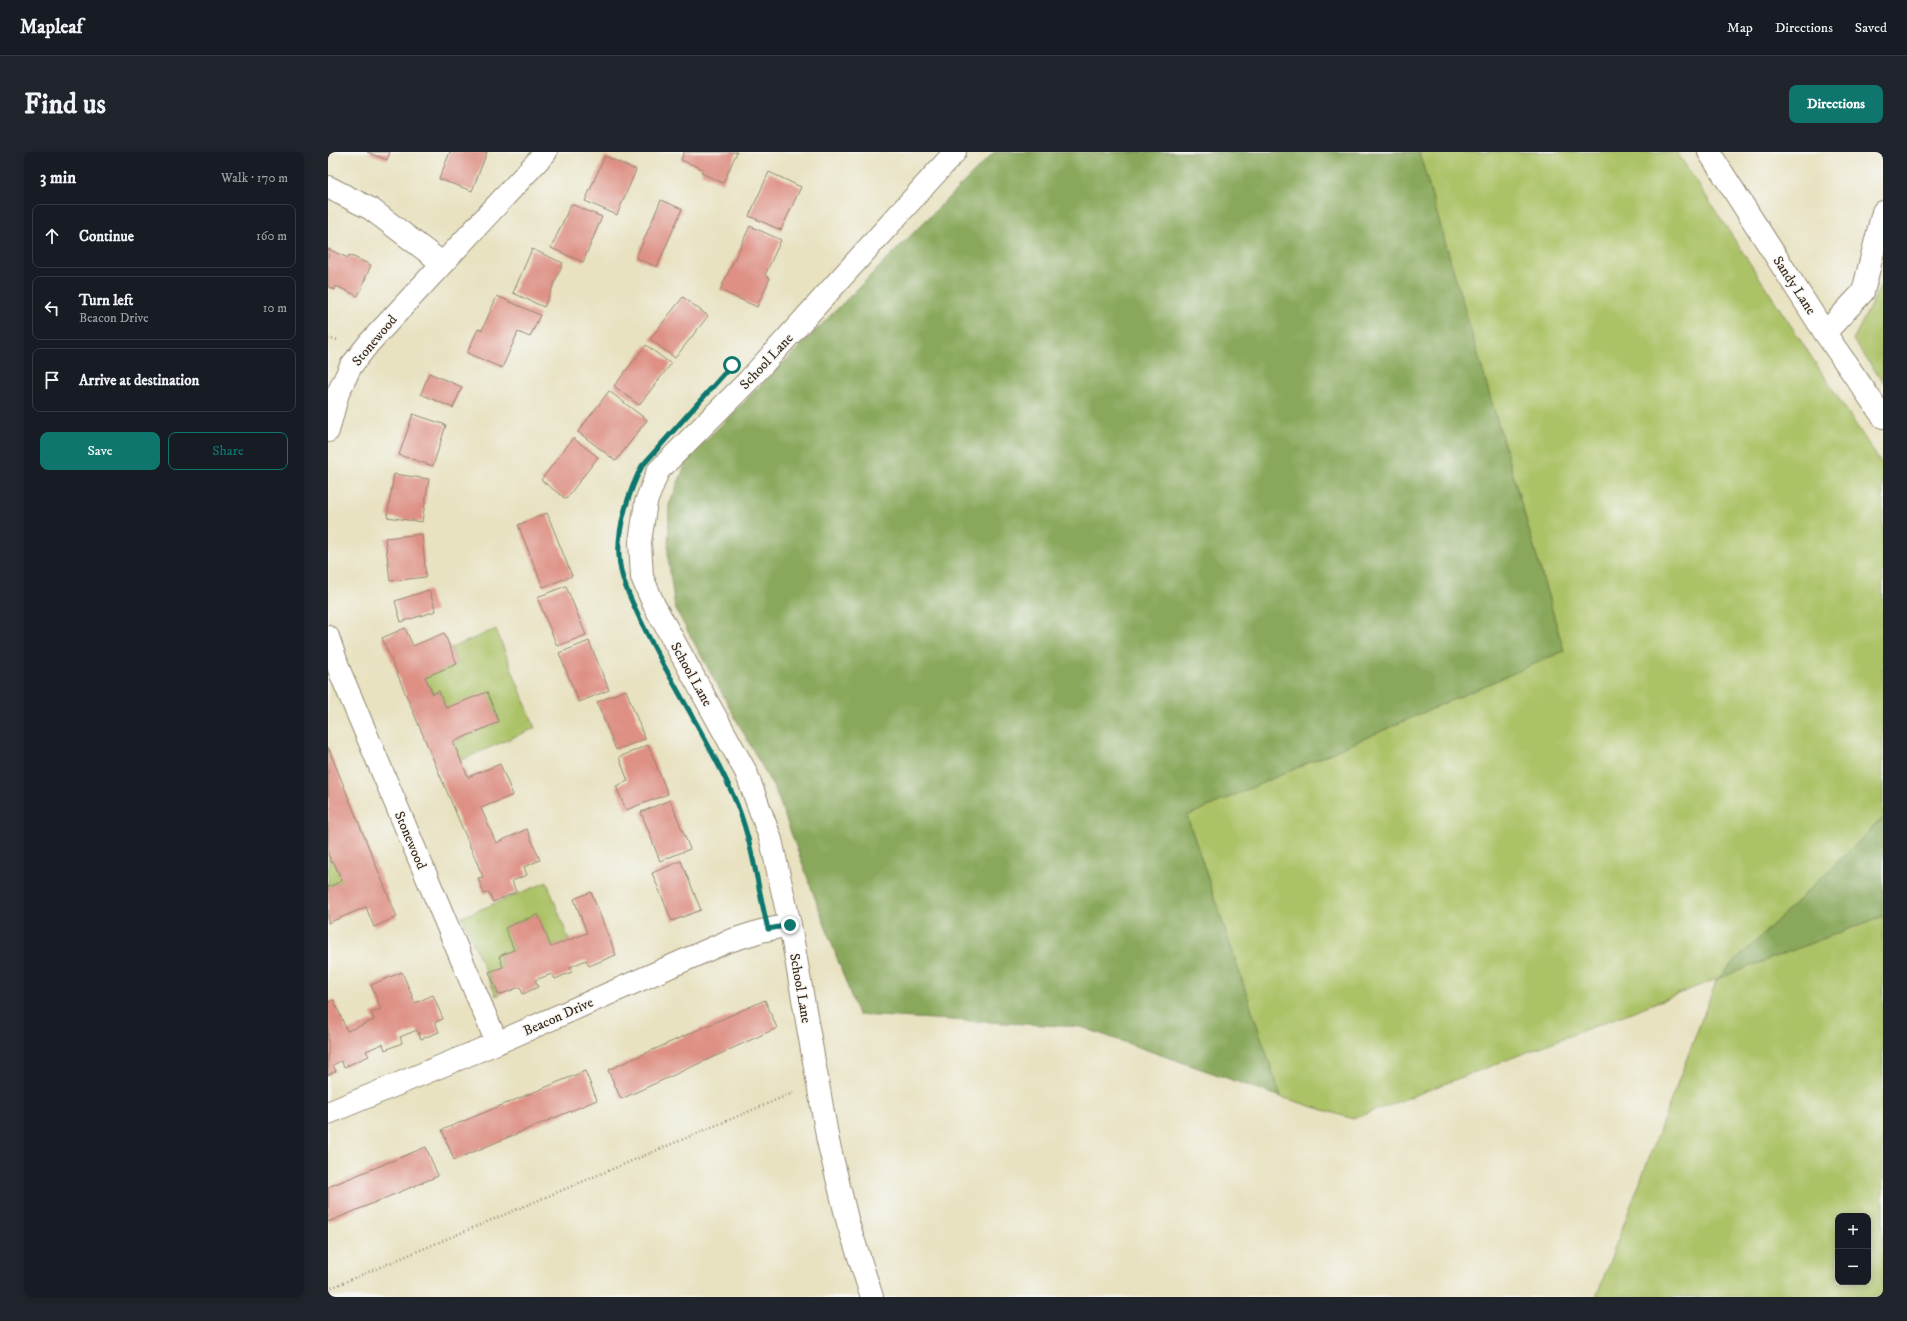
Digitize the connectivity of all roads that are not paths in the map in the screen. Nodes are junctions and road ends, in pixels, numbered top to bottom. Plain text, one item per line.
1 (546, 152) edge
2 (955, 152) edge
3 (1709, 152) edge
4 (328, 187) edge
5 (1883, 212) edge
6 (442, 263) junction
7 (1825, 333) junction
8 (1883, 417) edge
9 (328, 431) edge
10 (328, 637) edge
11 (790, 925) junction
12 (497, 1043) junction
13 (328, 1113) edge
14 (872, 1297) edge

1 - 6 street, Stonewood
2 - 11 street, School Lane
3 - 7 street, Sandy Lane
4 - 6 street
5 - 7 street
6 - 9 street, Stonewood
7 - 8 street, Sandy Lane
10 - 12 street, Stonewood
11 - 12 street, Beacon Drive
11 - 14 street, School Lane
12 - 13 street, Beacon Drive

